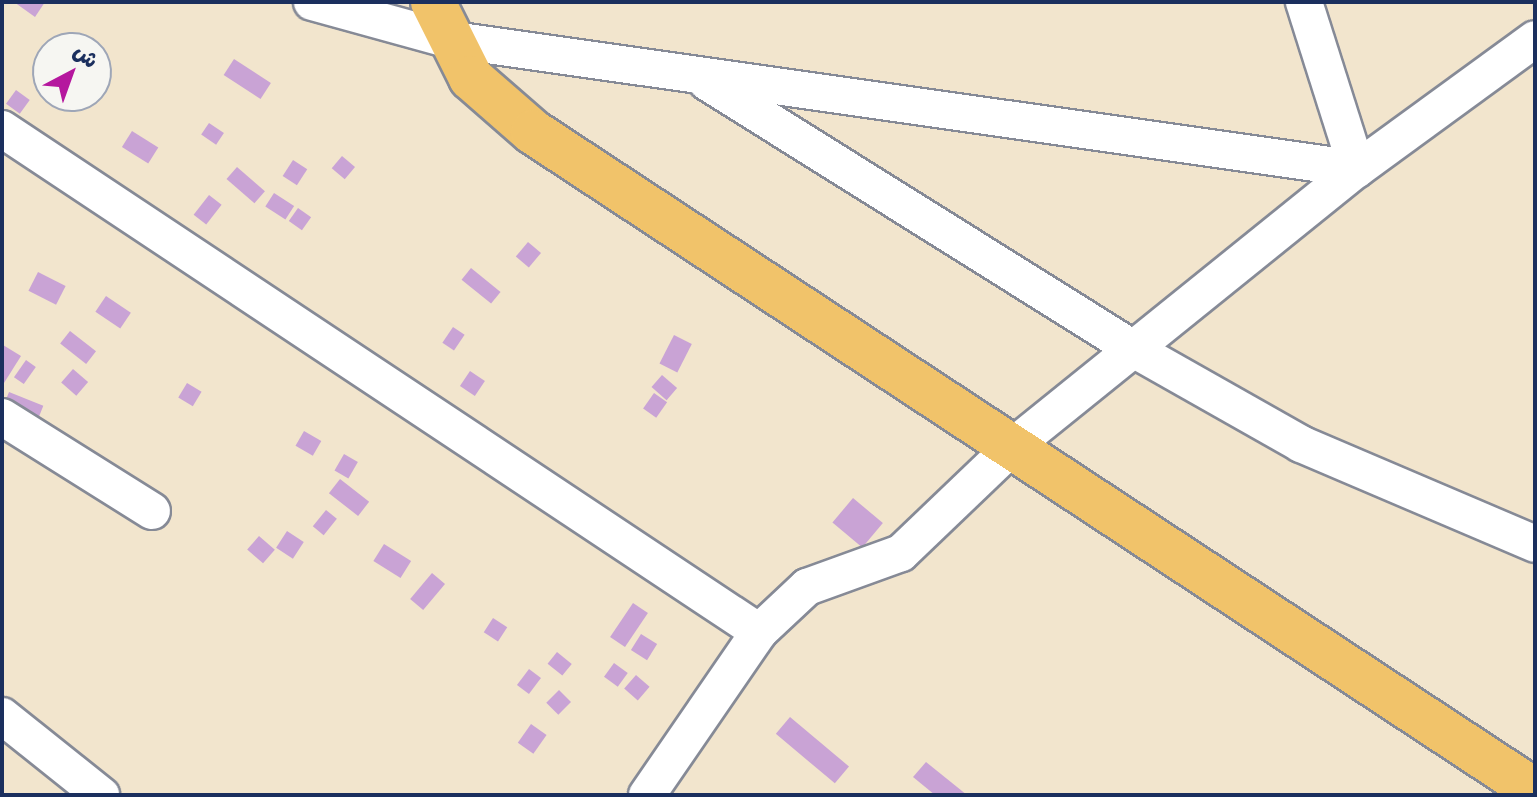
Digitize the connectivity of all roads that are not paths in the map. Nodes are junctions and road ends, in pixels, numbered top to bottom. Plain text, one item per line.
1 (312, 2) edge
2 (1304, 2) edge
3 (440, 21) edge
4 (1535, 39) edge
5 (696, 75) junction
6 (2, 129) edge
7 (1357, 169) junction
8 (1135, 350) junction
9 (2, 417) edge
10 (1012, 447) junction
11 (152, 511) dead end
12 (1535, 544) edge
13 (759, 632) junction
14 (2, 716) edge
15 (1535, 791) edge
16 (101, 795) edge
17 (647, 795) edge

1 - 3 street
2 - 7 street
3 - 5 street
3 - 10 main road
4 - 7 street
5 - 7 street
5 - 8 street
6 - 13 street
7 - 8 street
8 - 10 street
8 - 12 street
9 - 11 street
10 - 13 street
10 - 15 main road
13 - 17 street
14 - 16 street

